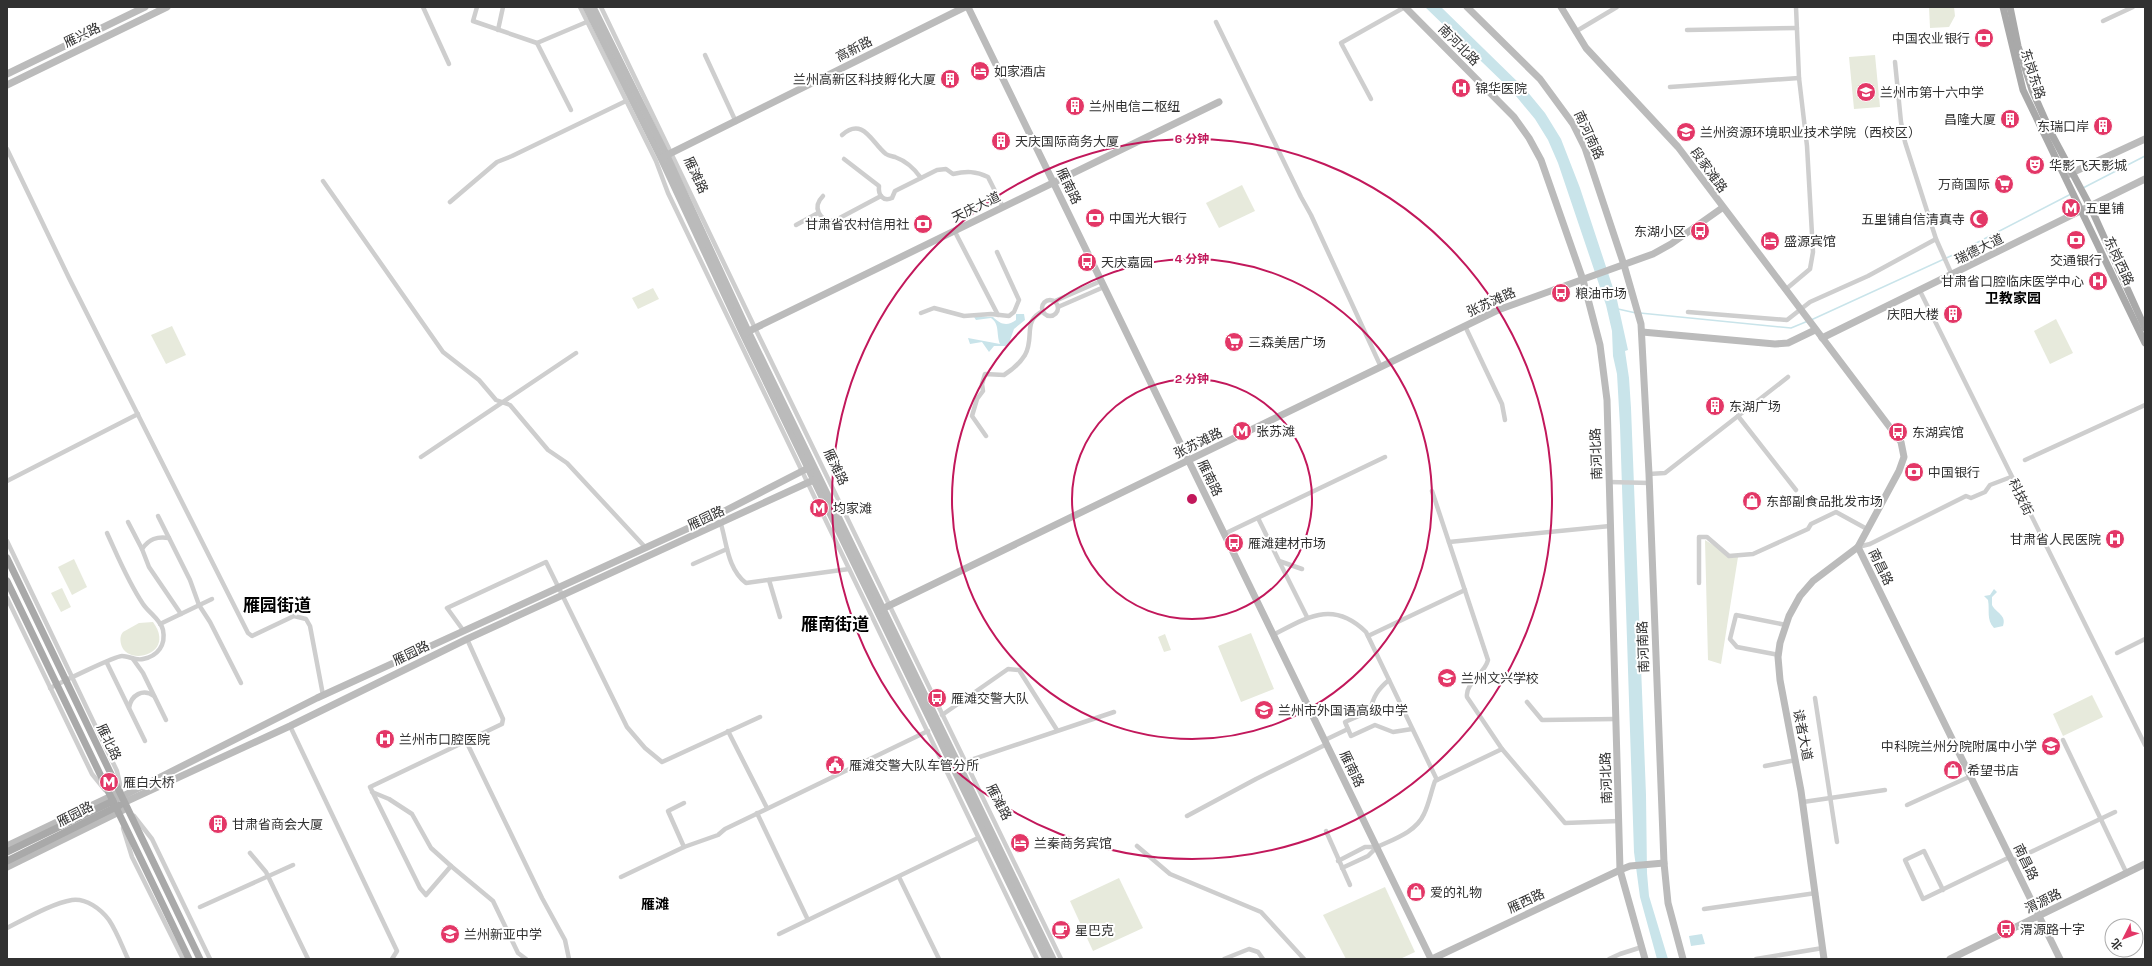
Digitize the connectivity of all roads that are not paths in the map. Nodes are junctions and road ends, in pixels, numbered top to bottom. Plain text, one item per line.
1 (145, 7) edge
2 (165, 7) edge
3 (423, 7) edge
4 (477, 7) edge
5 (503, 7) edge
6 (580, 7) edge
7 (586, 7) edge
8 (593, 7) edge
9 (601, 7) edge
10 (967, 7) edge
11 (1405, 7) edge
12 (1466, 7) edge
13 (1561, 7) edge
14 (1617, 7) edge
15 (1796, 7) edge
16 (2003, 7) edge
17 (2010, 7) edge
18 (2133, 7) edge
19 (592, 19) junction
20 (2104, 21) dead end
21 (1216, 22) dead end
22 (1797, 28) junction
23 (498, 30) junction
24 (1687, 30) dead end
25 (1575, 32) junction
26 (537, 43) junction
27 (705, 55) dead end
28 (1895, 62) dead end
29 (449, 64) dead end
30 (7, 74) edge
31 (1799, 78) junction
32 (7, 85) edge
33 (1670, 86) dead end
34 (1371, 99) dead end
35 (626, 101) junction
36 (1219, 102) dead end
37 (631, 105) junction
38 (571, 110) dead end
39 (736, 122) junction
40 (842, 135) dead end
41 (2145, 139) edge
42 (7, 149) edge
43 (667, 155) junction
44 (844, 159) dead end
45 (2073, 173) junction
46 (921, 178) junction
47 (2066, 179) junction
48 (2145, 179) edge
49 (323, 181) dead end
50 (1053, 182) junction
51 (823, 196) dead end
52 (881, 196) junction
53 (450, 202) dead end
54 (2090, 206) junction
55 (1003, 207) junction
56 (1722, 208) junction
57 (2082, 210) junction
58 (818, 213) junction
59 (796, 225) dead end
60 (954, 230) junction
61 (1936, 239) junction
62 (997, 252) dead end
63 (1624, 265) junction
64 (1951, 272) junction
65 (1583, 280) junction
66 (1103, 284) junction
67 (1785, 290) junction
68 (1920, 291) junction
69 (1055, 301) junction
70 (1058, 307) junction
71 (1800, 308) junction
72 (1043, 311) junction
73 (1688, 312) dead end
74 (921, 313) dead end
75 (998, 315) junction
76 (1465, 326) junction
77 (1814, 328) junction
78 (2145, 328) edge
79 (749, 331) junction
80 (1642, 332) junction
81 (1822, 338) junction
82 (2145, 343) edge
83 (576, 353) dead end
84 (1381, 367) junction
85 (1788, 377) dead end
86 (503, 403) junction
87 (2145, 405) edge
88 (138, 414) junction
89 (1738, 416) junction
90 (1505, 420) dead end
91 (986, 436) dead end
92 (421, 457) dead end
93 (1385, 457) dead end
94 (2025, 460) dead end
95 (1189, 461) junction
96 (808, 468) junction
97 (1649, 474) junction
98 (2011, 477) junction
99 (817, 479) junction
100 (7, 481) edge
101 (1609, 482) junction
102 (1650, 482) junction
103 (1796, 490) dead end
104 (1432, 491) dead end
105 (158, 516) dead end
106 (1258, 518) junction
107 (128, 522) dead end
108 (721, 524) junction
109 (1610, 526) junction
110 (1867, 529) junction
111 (107, 533) dead end
112 (1224, 534) junction
113 (169, 538) junction
114 (7, 541) edge
115 (1449, 542) junction
116 (1858, 546) junction
117 (645, 547) junction
118 (142, 549) junction
119 (727, 549) junction
120 (7, 558) edge
121 (1279, 561) junction
122 (693, 564) dead end
123 (12, 565) edge
124 (849, 569) junction
125 (1302, 569) dead end
126 (768, 580) junction
127 (7, 581) edge
128 (1700, 583) dead end
129 (559, 588) junction
130 (1465, 590) junction
131 (563, 596) junction
132 (7, 598) edge
133 (212, 599) dead end
134 (199, 605) junction
135 (884, 608) junction
136 (180, 614) junction
137 (871, 615) junction
138 (780, 618) dead end
139 (1307, 618) junction
140 (160, 624) junction
141 (1786, 625) junction
142 (463, 630) junction
143 (1273, 635) junction
144 (1368, 636) junction
145 (467, 639) junction
146 (2145, 639) edge
147 (2117, 653) dead end
148 (1779, 655) junction
149 (133, 659) junction
150 (107, 662) junction
151 (70, 679) junction
152 (1389, 680) junction
153 (241, 683) dead end
154 (57, 685) junction
155 (50, 688) junction
156 (323, 695) junction
157 (155, 697) junction
158 (1814, 698) dead end
159 (1528, 702) dead end
160 (128, 708) junction
161 (1114, 712) dead end
162 (942, 715) junction
163 (760, 717) dead end
164 (1616, 719) junction
165 (166, 720) dead end
166 (290, 726) junction
167 (938, 727) junction
168 (1348, 729) junction
169 (1412, 729) junction
170 (1057, 730) junction
171 (728, 731) junction
172 (927, 731) junction
173 (2062, 740) dead end
174 (145, 741) dead end
175 (466, 741) junction
176 (1326, 742) junction
177 (2145, 745) edge
178 (1502, 749) junction
179 (1796, 760) junction
180 (966, 762) junction
181 (1765, 766) dead end
182 (1971, 776) junction
183 (1437, 780) junction
184 (1885, 790) dead end
185 (372, 792) junction
186 (1831, 798) junction
187 (123, 800) junction
188 (1803, 802) junction
189 (684, 803) dead end
190 (114, 804) junction
191 (1907, 805) dead end
192 (767, 808) junction
193 (2115, 812) dead end
194 (757, 813) junction
195 (1187, 816) dead end
196 (2100, 819) junction
197 (979, 820) junction
198 (1619, 821) junction
199 (972, 825) junction
200 (1326, 831) dead end
201 (978, 838) junction
202 (1837, 842) dead end
203 (7, 846) edge
204 (1137, 846) dead end
205 (684, 847) junction
206 (1377, 847) junction
207 (7, 852) edge
208 (250, 853) dead end
209 (2011, 859) junction
210 (7, 861) edge
211 (1338, 861) junction
212 (1664, 863) junction
213 (2145, 864) edge
214 (293, 865) dead end
215 (451, 866) junction
216 (7, 867) edge
217 (1342, 868) junction
218 (1620, 870) junction
219 (2126, 874) junction
220 (268, 876) junction
221 (621, 877) dead end
222 (899, 877) junction
223 (1350, 885) dead end
224 (1943, 890) junction
225 (1816, 893) junction
226 (200, 907) dead end
227 (1704, 909) dead end
228 (2039, 917) junction
229 (808, 920) junction
230 (7, 928) edge
231 (779, 934) dead end
232 (1642, 948) junction
233 (1823, 948) junction
234 (128, 959) edge
235 (183, 959) edge
236 (189, 959) edge
237 (200, 959) edge
238 (210, 959) edge
239 (308, 959) edge
240 (392, 959) edge
241 (526, 959) edge
242 (569, 959) edge
243 (939, 959) edge
244 (1037, 959) edge
245 (1046, 959) edge
246 (1053, 959) edge
247 (1061, 959) edge
248 (1224, 959) edge
249 (1263, 959) edge
250 (1304, 959) edge
251 (1432, 959) edge
252 (1609, 959) edge
253 (1645, 959) edge
254 (1683, 959) edge
255 (1756, 959) edge
256 (1824, 959) edge
257 (1950, 959) edge
258 (2060, 959) edge

1 - 30 main road, 雁兴路
2 - 32 main road, 雁兴路
3 - 29 street
4 - 23 street
5 - 23 street
6 - 19 street, 雁滩路
7 - 19 main road, 雁滩路
8 - 19 main road, 雁滩路
9 - 43 street, 雁滩路
10 - 39 main road, 高新路
10 - 50 main road, 雁南路
11 - 34 street
11 - 65 main road, 南河北路
12 - 63 main road, 南河南路
13 - 25 main road, 段家滩路
14 - 25 street
15 - 22 street
16 - 47 main road, 东岗东路
17 - 45 main road, 东岗东路
18 - 20 street
19 - 26 street
19 - 35 street, 雁滩路
19 - 37 main road, 雁滩路
19 - 43 main road, 雁滩路
21 - 84 street
22 - 24 street
22 - 31 street
23 - 26 street
25 - 56 main road, 段家滩路
26 - 38 street
27 - 39 street
28 - 61 street
31 - 33 street
31 - 67 street
35 - 37 street, 雁滩路
35 - 53 street
36 - 50 main road, 天庆大道
37 - 43 main road, 雁滩路
37 - 96 street, 雁滩路
39 - 43 main road, 高新路
40 - 46 street
41 - 45 main road
42 - 88 street
43 - 79 main road, 雁滩路
43 - 79 street, 雁滩路
44 - 52 street
45 - 47 main road
45 - 54 main road, 东岗东路
46 - 52 street
46 - 55 street
47 - 57 main road, 东岗东路
48 - 54 main road, 瑞德大道
49 - 86 street
50 - 55 main road, 天庆大道
50 - 66 main road, 雁南路
51 - 58 street
52 - 58 street
54 - 57 main road, 瑞德大道
54 - 78 main road, 东岗西路
55 - 60 main road, 天庆大道
56 - 63 main road
56 - 67 main road, 段家滩路
57 - 64 main road, 瑞德大道
57 - 82 main road, 东岗西路
58 - 59 street
60 - 75 street
60 - 79 main road, 天庆大道
61 - 64 street
61 - 71 street
62 - 75 street
63 - 65 main road, 张苏滩路
63 - 80 main road, 南河南路
64 - 68 main road, 瑞德大道
65 - 76 main road, 张苏滩路
65 - 101 main road, 南河北路
66 - 69 street
66 - 70 street
66 - 95 main road, 雁南路
67 - 71 main road, 段家滩路
68 - 81 main road, 瑞德大道
68 - 98 street, 科技街
69 - 70 street
69 - 72 street
70 - 72 street
71 - 73 street
71 - 77 main road, 段家滩路
72 - 91 street
74 - 75 street
76 - 84 main road, 张苏滩路
76 - 90 street
77 - 80 main road
77 - 81 main road, 南昌路
79 - 96 main road, 雁滩路
79 - 99 street, 雁滩路
80 - 97 main road, 南河南路
81 - 110 main road, 南昌路
83 - 86 street
84 - 95 main road, 张苏滩路
85 - 89 street
86 - 92 street
86 - 117 street
87 - 94 street
88 - 100 street
88 - 156 street
89 - 97 street
89 - 103 street
93 - 106 street
95 - 112 main road, 雁南路
95 - 135 main road, 张苏滩路
96 - 99 main road, 雁滩路
96 - 99 street, 雁滩路
96 - 117 main road, 雁园路
97 - 102 main road, 南河南路
98 - 116 street
98 - 177 street, 科技街
99 - 108 main road, 雁园路
99 - 124 street, 雁滩路
99 - 135 main road, 雁滩路
99 - 135 street, 雁滩路
101 - 102 street
101 - 109 main road, 南河北路
102 - 212 main road, 南河南路
104 - 115 street
105 - 113 street
106 - 112 street
106 - 121 street
107 - 118 street
108 - 119 street
108 - 131 main road, 雁园路
109 - 115 street
109 - 164 main road, 南河北路
110 - 116 main road, 南昌路
110 - 128 street
111 - 140 street
112 - 143 main road, 雁南路
113 - 118 street
113 - 134 street
114 - 123 street
115 - 130 street
116 - 141 main road, 读者大道
116 - 182 main road, 南昌路
117 - 129 main road, 雁园路
118 - 136 street
119 - 122 street
119 - 126 street
120 - 123 main road, 雁北路
121 - 125 street
121 - 139 street
123 - 151 main road, 雁北路
124 - 126 street
124 - 137 street, 雁滩路
126 - 138 street
127 - 154 main road, 雁北路
129 - 131 street
129 - 142 main road, 雁园路
129 - 142 street
130 - 144 street
130 - 178 street
131 - 145 main road, 雁园路
131 - 171 street
132 - 155 street
133 - 134 street
134 - 136 street
134 - 153 street
135 - 137 street
135 - 162 street, 雁滩路
135 - 167 main road, 雁滩路
136 - 140 street
137 - 172 street, 雁滩路
139 - 143 street
139 - 144 street
140 - 149 street
141 - 148 main road, 读者大道
141 - 148 street
142 - 145 main road
142 - 156 main road, 雁园路
143 - 176 main road, 雁南路
144 - 152 street
145 - 166 main road, 雁园路
145 - 175 street
146 - 147 street
148 - 179 main road, 读者大道
149 - 150 street
149 - 157 street
150 - 151 street
150 - 160 street
151 - 154 street
151 - 187 main road, 雁北路
152 - 168 street
152 - 169 street
154 - 155 street
154 - 190 main road, 雁北路
155 - 190 street
156 - 187 main road, 雁园路
157 - 160 street
157 - 165 street
158 - 186 street
159 - 164 street
160 - 174 street
161 - 170 street
162 - 170 street
162 - 180 street, 雁滩路
163 - 171 street
164 - 198 main road, 南河北路
166 - 187 main road, 雁园路
166 - 240 street
167 - 172 street
167 - 197 main road, 雁滩路
167 - 246 main road, 雁滩路
168 - 169 street
168 - 176 street
169 - 183 street
170 - 180 street
171 - 192 street
172 - 192 street
172 - 199 street, 雁滩路
173 - 196 street
175 - 185 street
175 - 242 street
176 - 195 street
176 - 206 main road, 雁南路
178 - 183 street
178 - 198 street
179 - 181 street
179 - 188 main road, 读者大道
180 - 247 street, 雁滩路
182 - 191 street
182 - 209 main road, 南昌路
183 - 206 street
184 - 186 street
185 - 215 street
185 - 215 street
186 - 188 street
186 - 202 street
187 - 190 main road, 雁园路
187 - 190 main road, 雁园路
187 - 237 main road, 雁北路
187 - 238 street
188 - 225 main road, 读者大道
189 - 205 street
190 - 203 main road, 雁园路
190 - 207 main road, 雁园路
190 - 210 main road, 雁园路
190 - 216 main road, 雁园路
190 - 235 street
190 - 236 main road, 雁北路
192 - 194 street
193 - 196 street
194 - 205 street
194 - 229 street
196 - 209 street
196 - 219 street
197 - 199 street
197 - 245 main road, 雁滩路
198 - 218 main road, 南河北路
199 - 201 street, 雁滩路
200 - 211 street
201 - 222 street
201 - 244 street, 雁滩路
204 - 250 street
205 - 221 street
206 - 211 street
206 - 217 street
206 - 251 main road, 雁南路
208 - 220 street
209 - 224 street
209 - 228 main road, 南昌路
211 - 217 street
212 - 218 main road, 雁西路
212 - 254 main road, 南河南路
213 - 219 main road, 渭源路
214 - 220 street
215 - 241 street
217 - 223 street
218 - 232 main road, 南河北路
218 - 251 main road, 雁西路
219 - 228 main road, 渭源路
220 - 226 street
220 - 239 street
222 - 229 street
222 - 243 street
224 - 224 street
225 - 227 street
225 - 233 main road, 读者大道
228 - 257 main road, 渭源路
228 - 258 main road, 南昌路
229 - 231 street
230 - 234 street
232 - 252 street
232 - 253 main road, 南河北路
233 - 255 street
233 - 256 main road, 读者大道
248 - 249 street

